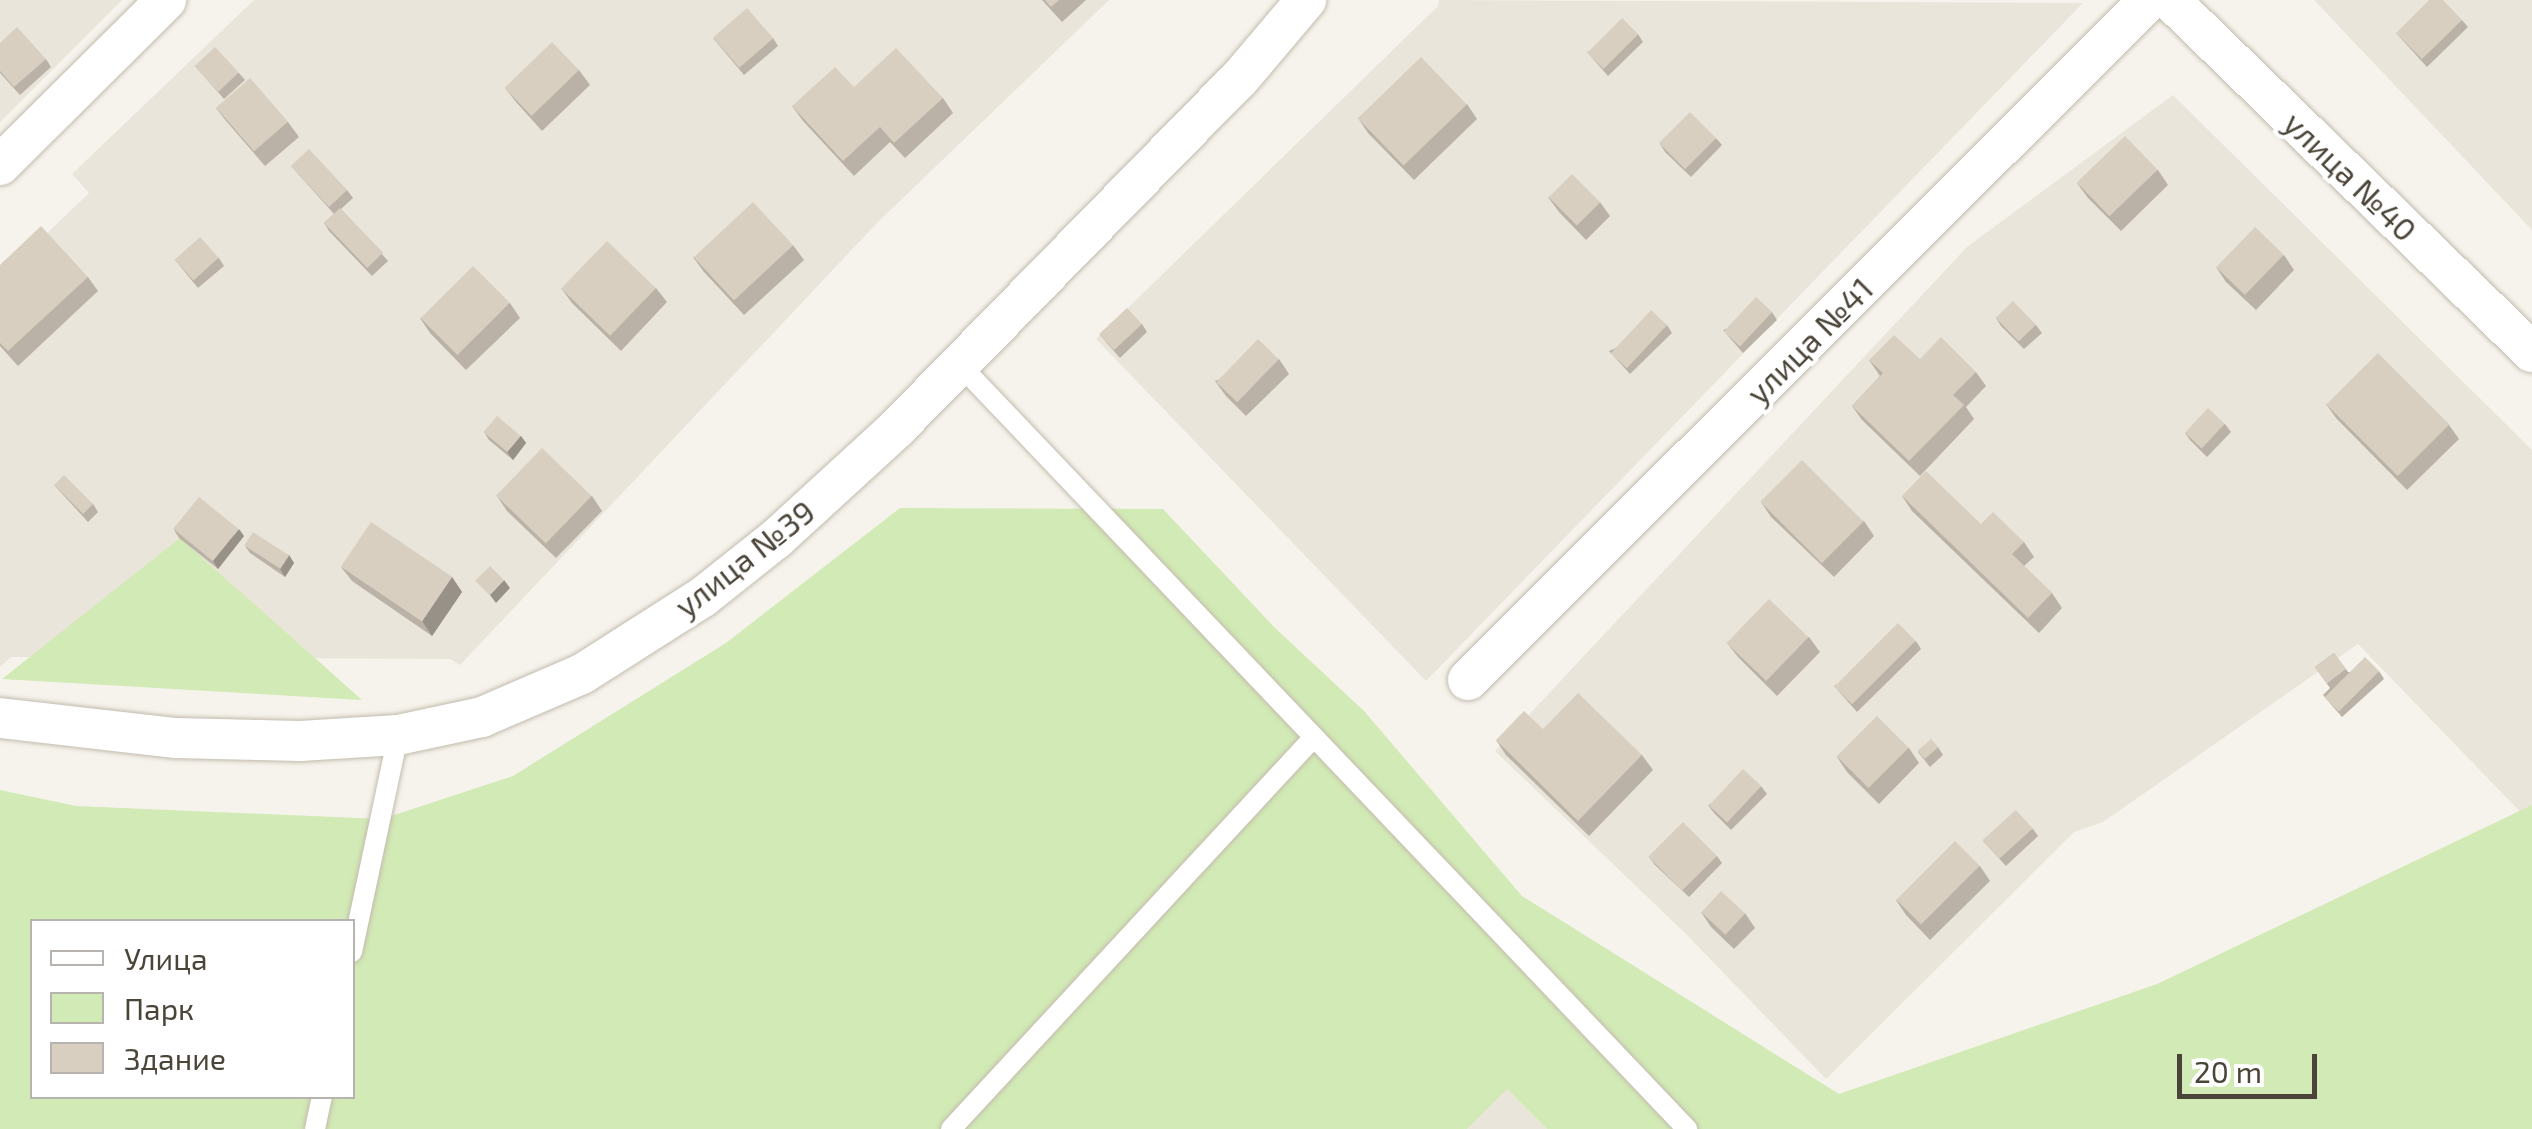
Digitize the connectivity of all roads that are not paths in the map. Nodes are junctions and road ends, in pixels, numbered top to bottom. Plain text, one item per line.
1 (166, 0) edge
2 (1306, 0) edge
3 (2149, 0) edge
4 (2170, 0) edge
5 (0, 165) edge
6 (2532, 352) edge
7 (960, 365) junction
8 (1468, 680) dead end
9 (0, 718) edge
10 (398, 735) junction
11 (1314, 737) junction
12 (355, 938) edge
13 (321, 1099) edge
14 (316, 1129) edge
15 (951, 1129) edge
16 (1687, 1129) edge

1 - 5 street
2 - 7 street, улица №39
3 - 8 street, улица №41
4 - 6 street, улица №40
7 - 10 street, улица №39
7 - 11 lane
9 - 10 street, улица №39
10 - 12 lane
11 - 15 lane
11 - 16 lane
13 - 14 lane

